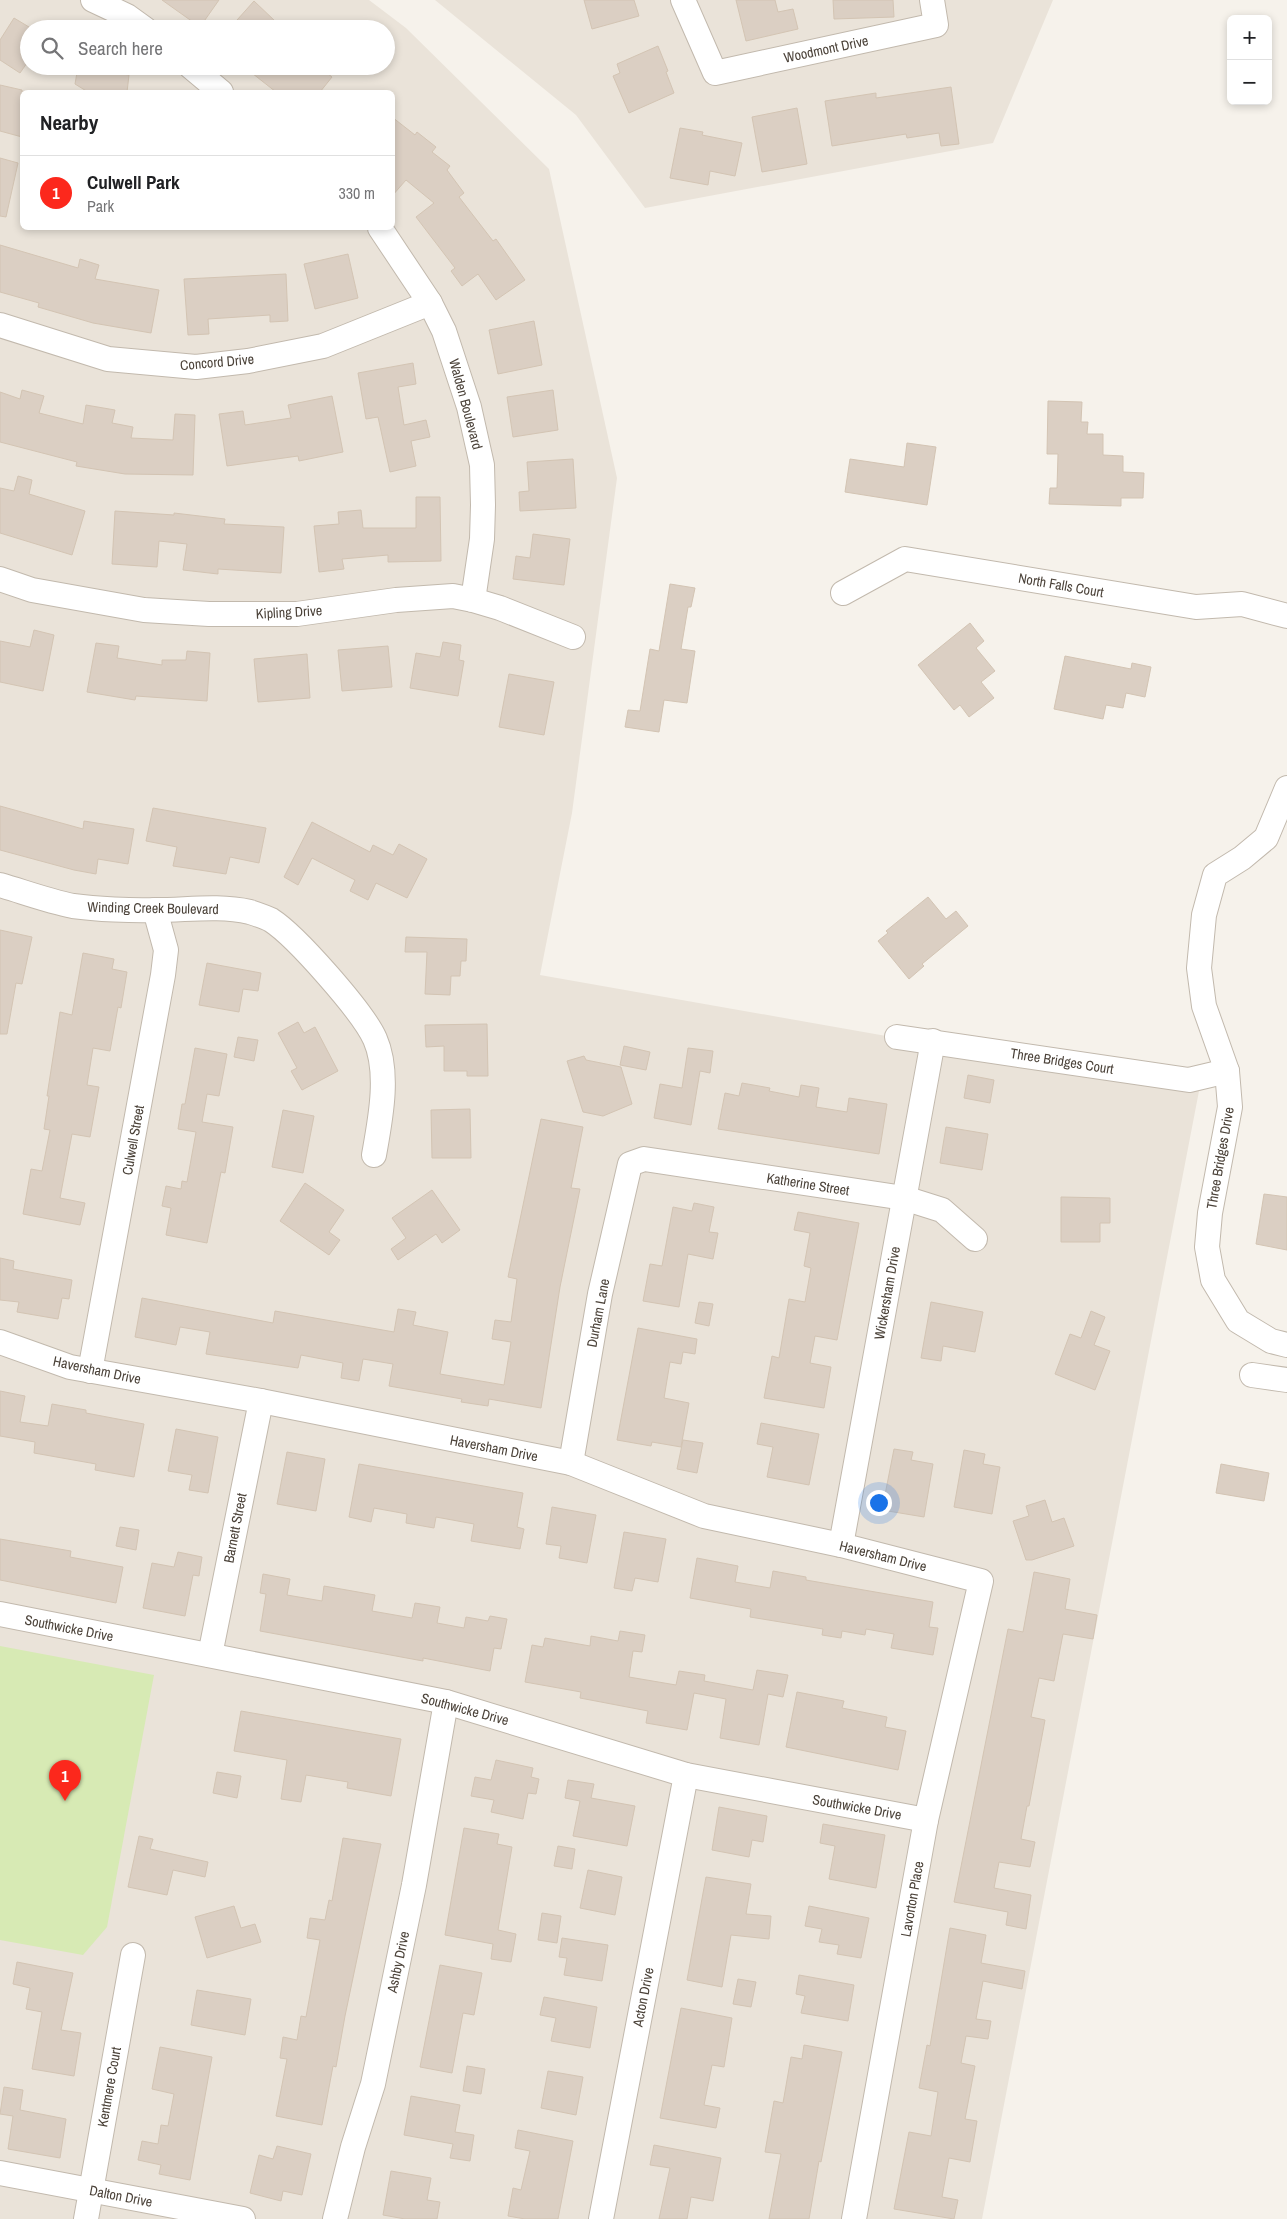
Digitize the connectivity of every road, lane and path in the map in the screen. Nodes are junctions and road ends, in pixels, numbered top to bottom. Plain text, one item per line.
1 (93, 0) edge
2 (683, 0) edge
3 (932, 0) edge
4 (133, 20) edge
5 (200, 75) edge
6 (217, 90) edge
7 (381, 230) edge
8 (430, 303) junction
9 (0, 325) edge
10 (0, 579) edge
11 (843, 593) dead end
12 (473, 600) junction
13 (1287, 616) edge
14 (573, 637) dead end
15 (1287, 788) edge
16 (0, 885) edge
17 (155, 910) junction
18 (897, 1037) dead end
19 (933, 1041) junction
20 (1227, 1071) junction
21 (374, 1155) dead end
22 (630, 1164) joint
23 (904, 1198) junction
24 (975, 1238) dead end
25 (0, 1342) edge
26 (1287, 1345) edge
27 (90, 1371) junction
28 (1252, 1375) dead end
29 (1287, 1380) edge
30 (260, 1401) junction
31 (571, 1463) junction
32 (841, 1545) junction
33 (981, 1581) joint
34 (0, 1614) edge
35 (210, 1655) junction
36 (446, 1702) junction
37 (686, 1775) junction
38 (926, 1820) junction
39 (133, 1955) dead end
40 (0, 2173) edge
41 (91, 2191) junction
42 (86, 2219) edge
43 (243, 2219) edge
44 (335, 2219) edge
45 (601, 2219) edge
46 (854, 2219) edge

1 - 4 street
2 - 3 street, Woodmont Drive
5 - 6 street
7 - 8 street, Walden Boulevard
8 - 9 street, Concord Drive
8 - 12 street, Walden Boulevard
10 - 12 street, Kipling Drive
11 - 13 street, North Falls Court
12 - 14 street, Kipling Drive
15 - 20 street, Three Bridges Drive
16 - 17 street, Winding Creek Boulevard
17 - 21 street, Winding Creek Boulevard
17 - 27 street, Culwell Street
18 - 19 street, Three Bridges Court
19 - 20 street, Three Bridges Court
19 - 23 street, Wickersham Drive
20 - 26 street, Three Bridges Drive
22 - 23 street, Katherine Street
22 - 31 street, Durham Lane
23 - 24 street, Katherine Street
23 - 32 street, Wickersham Drive
25 - 27 street, Haversham Drive
27 - 30 street, Haversham Drive
28 - 29 street
30 - 31 street, Haversham Drive
30 - 35 street, Barnett Street
31 - 32 street, Haversham Drive
32 - 33 street, Haversham Drive
33 - 38 street, Lavorton Place
34 - 35 street, Southwicke Drive
35 - 36 street, Southwicke Drive
36 - 37 street, Southwicke Drive
36 - 44 street, Ashby Drive
37 - 38 street, Southwicke Drive
37 - 45 street, Acton Drive
38 - 46 street, Lavorton Place
39 - 41 street, Kentmere Court
40 - 41 street, Dalton Drive
41 - 42 street, Kentmere Court
41 - 43 street, Dalton Drive

